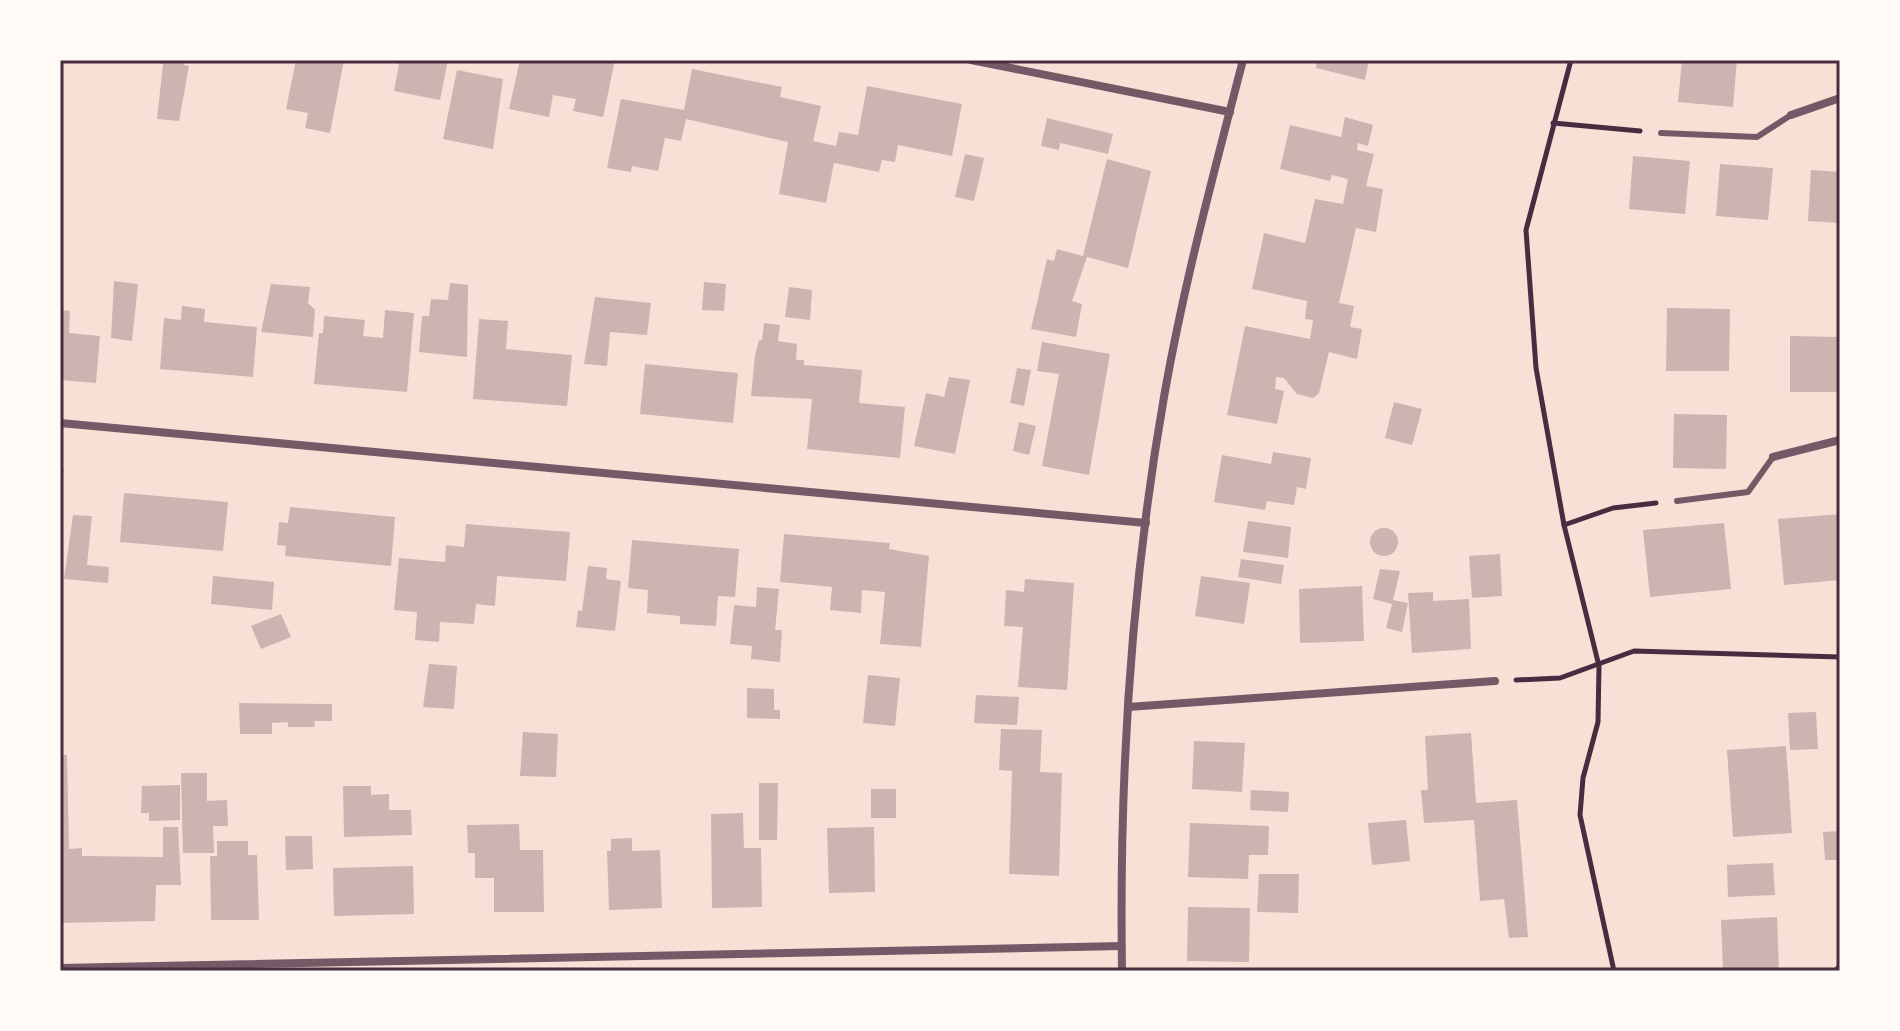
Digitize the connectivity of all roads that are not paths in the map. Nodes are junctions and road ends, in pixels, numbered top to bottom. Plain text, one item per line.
1 (971, 60) edge
2 (1243, 60) edge
3 (1840, 98) edge
4 (1230, 112) junction
5 (1791, 115) joint
6 (1661, 133) road end
7 (60, 423) edge
8 (1840, 440) edge
9 (1773, 457) joint
10 (1677, 501) road end
11 (1146, 523) junction
12 (1495, 681) road end
13 (1128, 707) junction
14 (1121, 946) junction
15 (60, 968) edge
16 (1122, 971) edge

1 - 4 street
2 - 4 street
3 - 5 street
4 - 11 street
5 - 6 lane
7 - 11 street
8 - 9 street
9 - 10 lane
11 - 13 street
12 - 13 street
13 - 14 street
14 - 15 street
14 - 16 street

